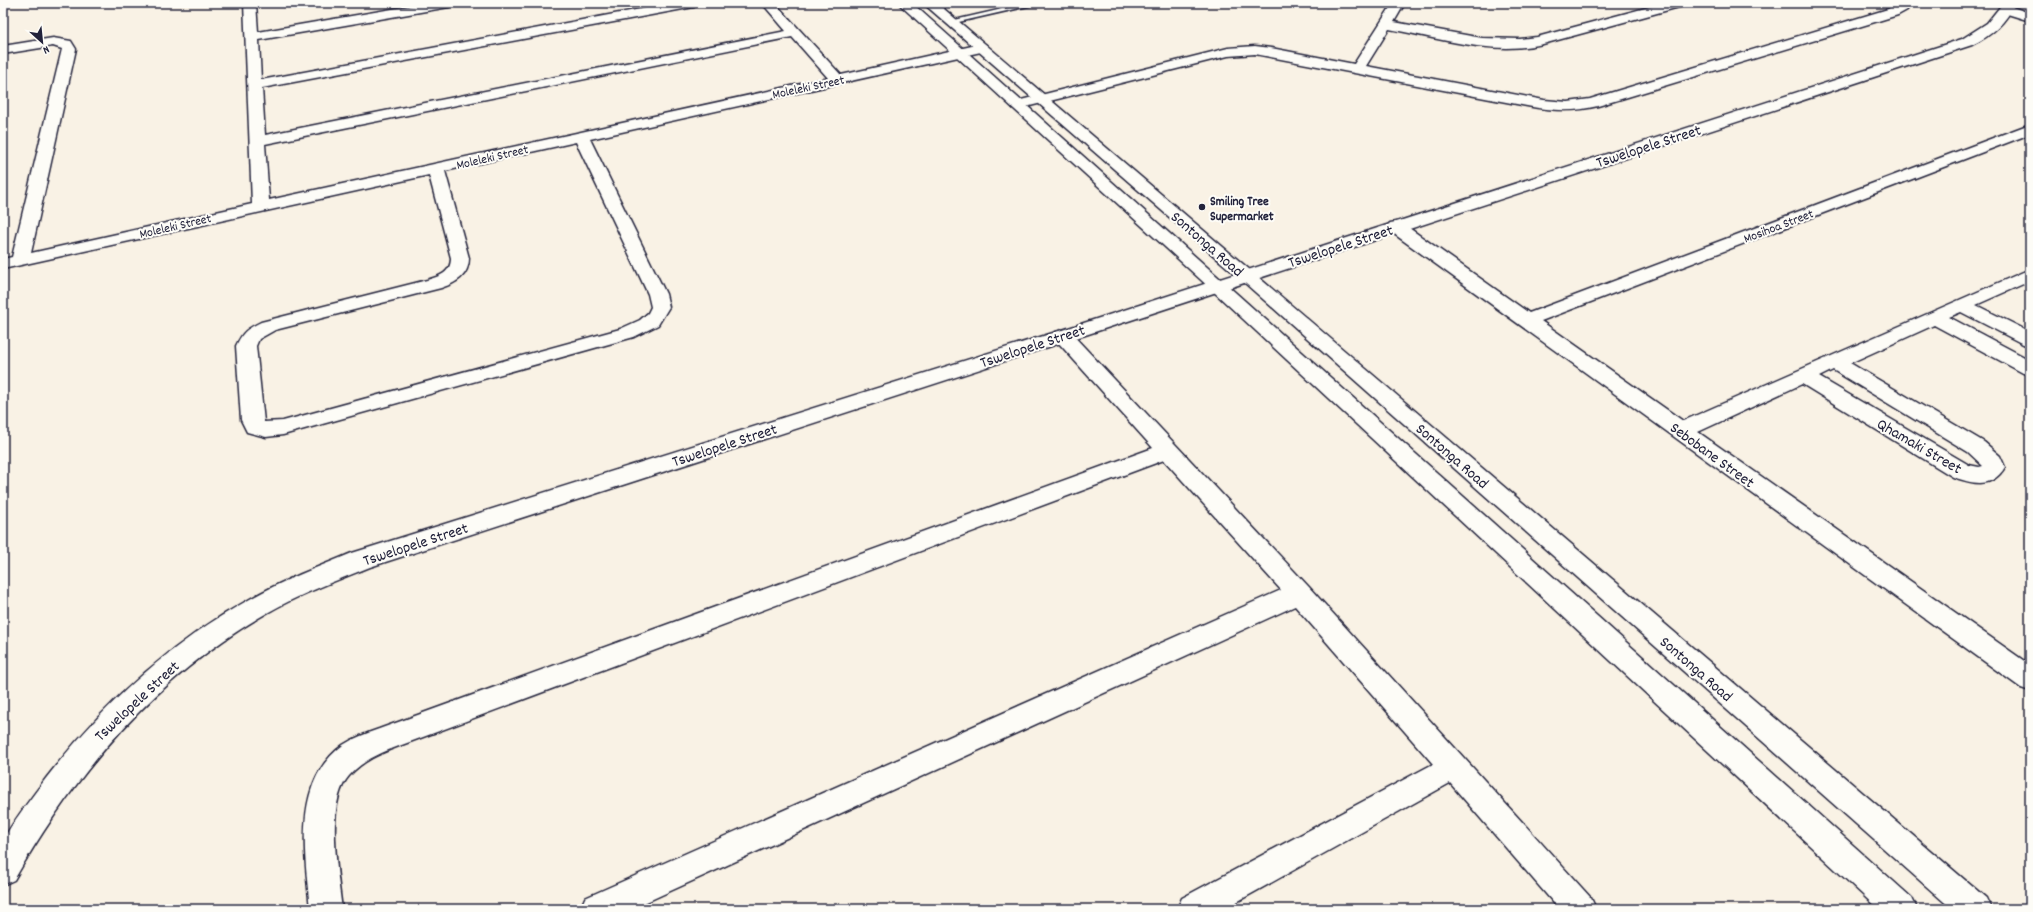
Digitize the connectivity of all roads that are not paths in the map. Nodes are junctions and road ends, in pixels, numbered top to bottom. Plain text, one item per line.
1 (250, 3) edge
2 (449, 3) edge
3 (694, 3) edge
4 (768, 3) edge
5 (904, 3) edge
6 (929, 3) edge
7 (1039, 3) edge
8 (1399, 3) edge
9 (1679, 3) edge
10 (1904, 3) edge
11 (2008, 6) edge
12 (2030, 17) edge
13 (950, 22) junction
14 (1386, 24) junction
15 (794, 32) junction
16 (253, 37) junction
17 (981, 48) junction
18 (3, 50) edge
19 (960, 53) junction
20 (1358, 68) junction
21 (837, 79) junction
22 (255, 85) junction
23 (1041, 99) junction
24 (1018, 105) junction
25 (2030, 129) edge
26 (580, 136) junction
27 (258, 141) junction
28 (436, 168) junction
29 (261, 206) junction
30 (1396, 227) junction
31 (20, 260) junction
32 (3, 264) edge
33 (2030, 274) edge
34 (1245, 275) junction
35 (1216, 285) junction
36 (1961, 305) junction
37 (1934, 317) junction
38 (1527, 320) junction
39 (1063, 336) junction
40 (2030, 340) edge
41 (1834, 362) junction
42 (2030, 368) edge
43 (1803, 376) junction
44 (1681, 431) junction
45 (1167, 451) junction
46 (1299, 592) junction
47 (2030, 680) edge
48 (1453, 767) junction
49 (3, 870) edge
50 (326, 909) edge
51 (596, 909) edge
52 (1193, 909) edge
53 (1580, 909) edge
54 (1901, 909) edge
55 (1975, 909) edge

1 - 16 street
2 - 16 street
3 - 22 street
4 - 15 street
5 - 19 street, Sontonga Road
6 - 13 street, Sontonga Road
7 - 13 lane
8 - 14 street
9 - 14 street
10 - 20 street
11 - 12 street
11 - 30 street, Tswelopele Street
13 - 17 street, Sontonga Road
14 - 20 street
15 - 21 street
15 - 27 street
16 - 22 street
17 - 19 street, Moleleki Street
17 - 23 street, Sontonga Road
18 - 31 street
19 - 21 street, Moleleki Street
19 - 24 street, Sontonga Road
20 - 23 street
21 - 26 street, Moleleki Street
22 - 27 street
23 - 24 street
23 - 34 street, Sontonga Road
24 - 35 street, Sontonga Road
25 - 38 street, Mosihoa Street
26 - 28 street, Moleleki Street
26 - 28 street
27 - 29 street
28 - 29 street, Moleleki Street
29 - 31 street, Moleleki Street
30 - 34 street, Tswelopele Street
30 - 38 street, Sebobane Street
31 - 32 street, Moleleki Street
33 - 36 street
34 - 35 street, Tswelopele Street
34 - 55 street, Sontonga Road
35 - 39 street, Tswelopele Street
35 - 54 street, Sontonga Road
36 - 37 street
36 - 40 street
37 - 41 street
37 - 42 street
38 - 44 street, Sebobane Street
39 - 45 street
39 - 49 street, Tswelopele Street
41 - 43 street
41 - 43 street, Qhamaki Street
43 - 44 street
44 - 47 street, Sebobane Street
45 - 46 street
45 - 50 street
46 - 48 street
46 - 51 street
48 - 52 street
48 - 53 street

